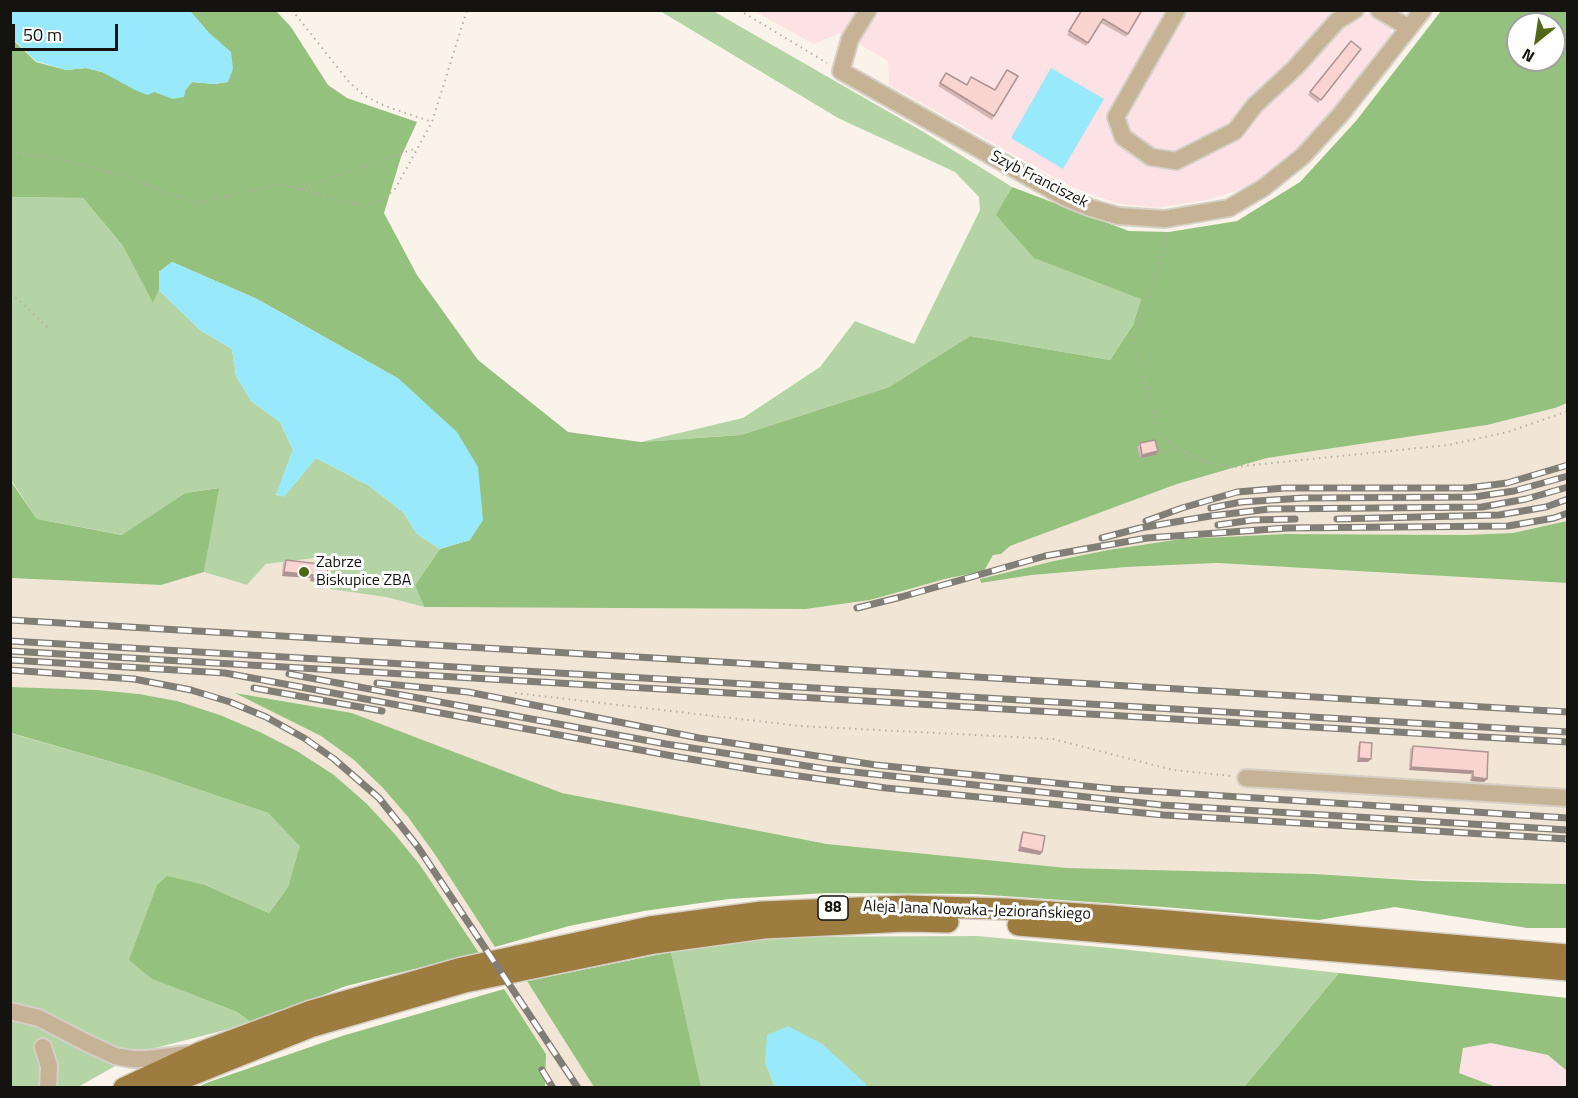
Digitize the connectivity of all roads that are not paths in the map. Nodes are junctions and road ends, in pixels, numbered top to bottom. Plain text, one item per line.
1 (868, 10) edge
2 (1178, 10) edge
3 (1355, 10) edge
4 (1380, 10) edge
5 (1424, 10) edge
6 (1409, 28) junction
7 (1246, 778) road end
8 (1568, 798) edge
9 (1568, 955) edge
10 (1497, 964) junction
11 (1568, 970) edge
12 (1568, 985) edge
13 (10, 1011) edge
14 (43, 1047) dead end
15 (201, 1052) junction
16 (48, 1088) edge
17 (124, 1088) edge
18 (159, 1088) edge

1 - 6 street, Szyb Franciszek
2 - 3 street
4 - 6 street
5 - 6 street, Szyb Franciszek
7 - 8 street
9 - 15 main road, Aleja Jana Nowaka-Jeziorańskiego / 88
10 - 11 main road, Aleja Jana Nowaka-Jeziorańskiego / 88
10 - 12 main road
10 - 18 main road, Aleja Jana Nowaka-Jeziorańskiego / 88
13 - 15 street
14 - 16 street
15 - 17 main road, Aleja Jana Nowaka-Jeziorańskiego / 88

